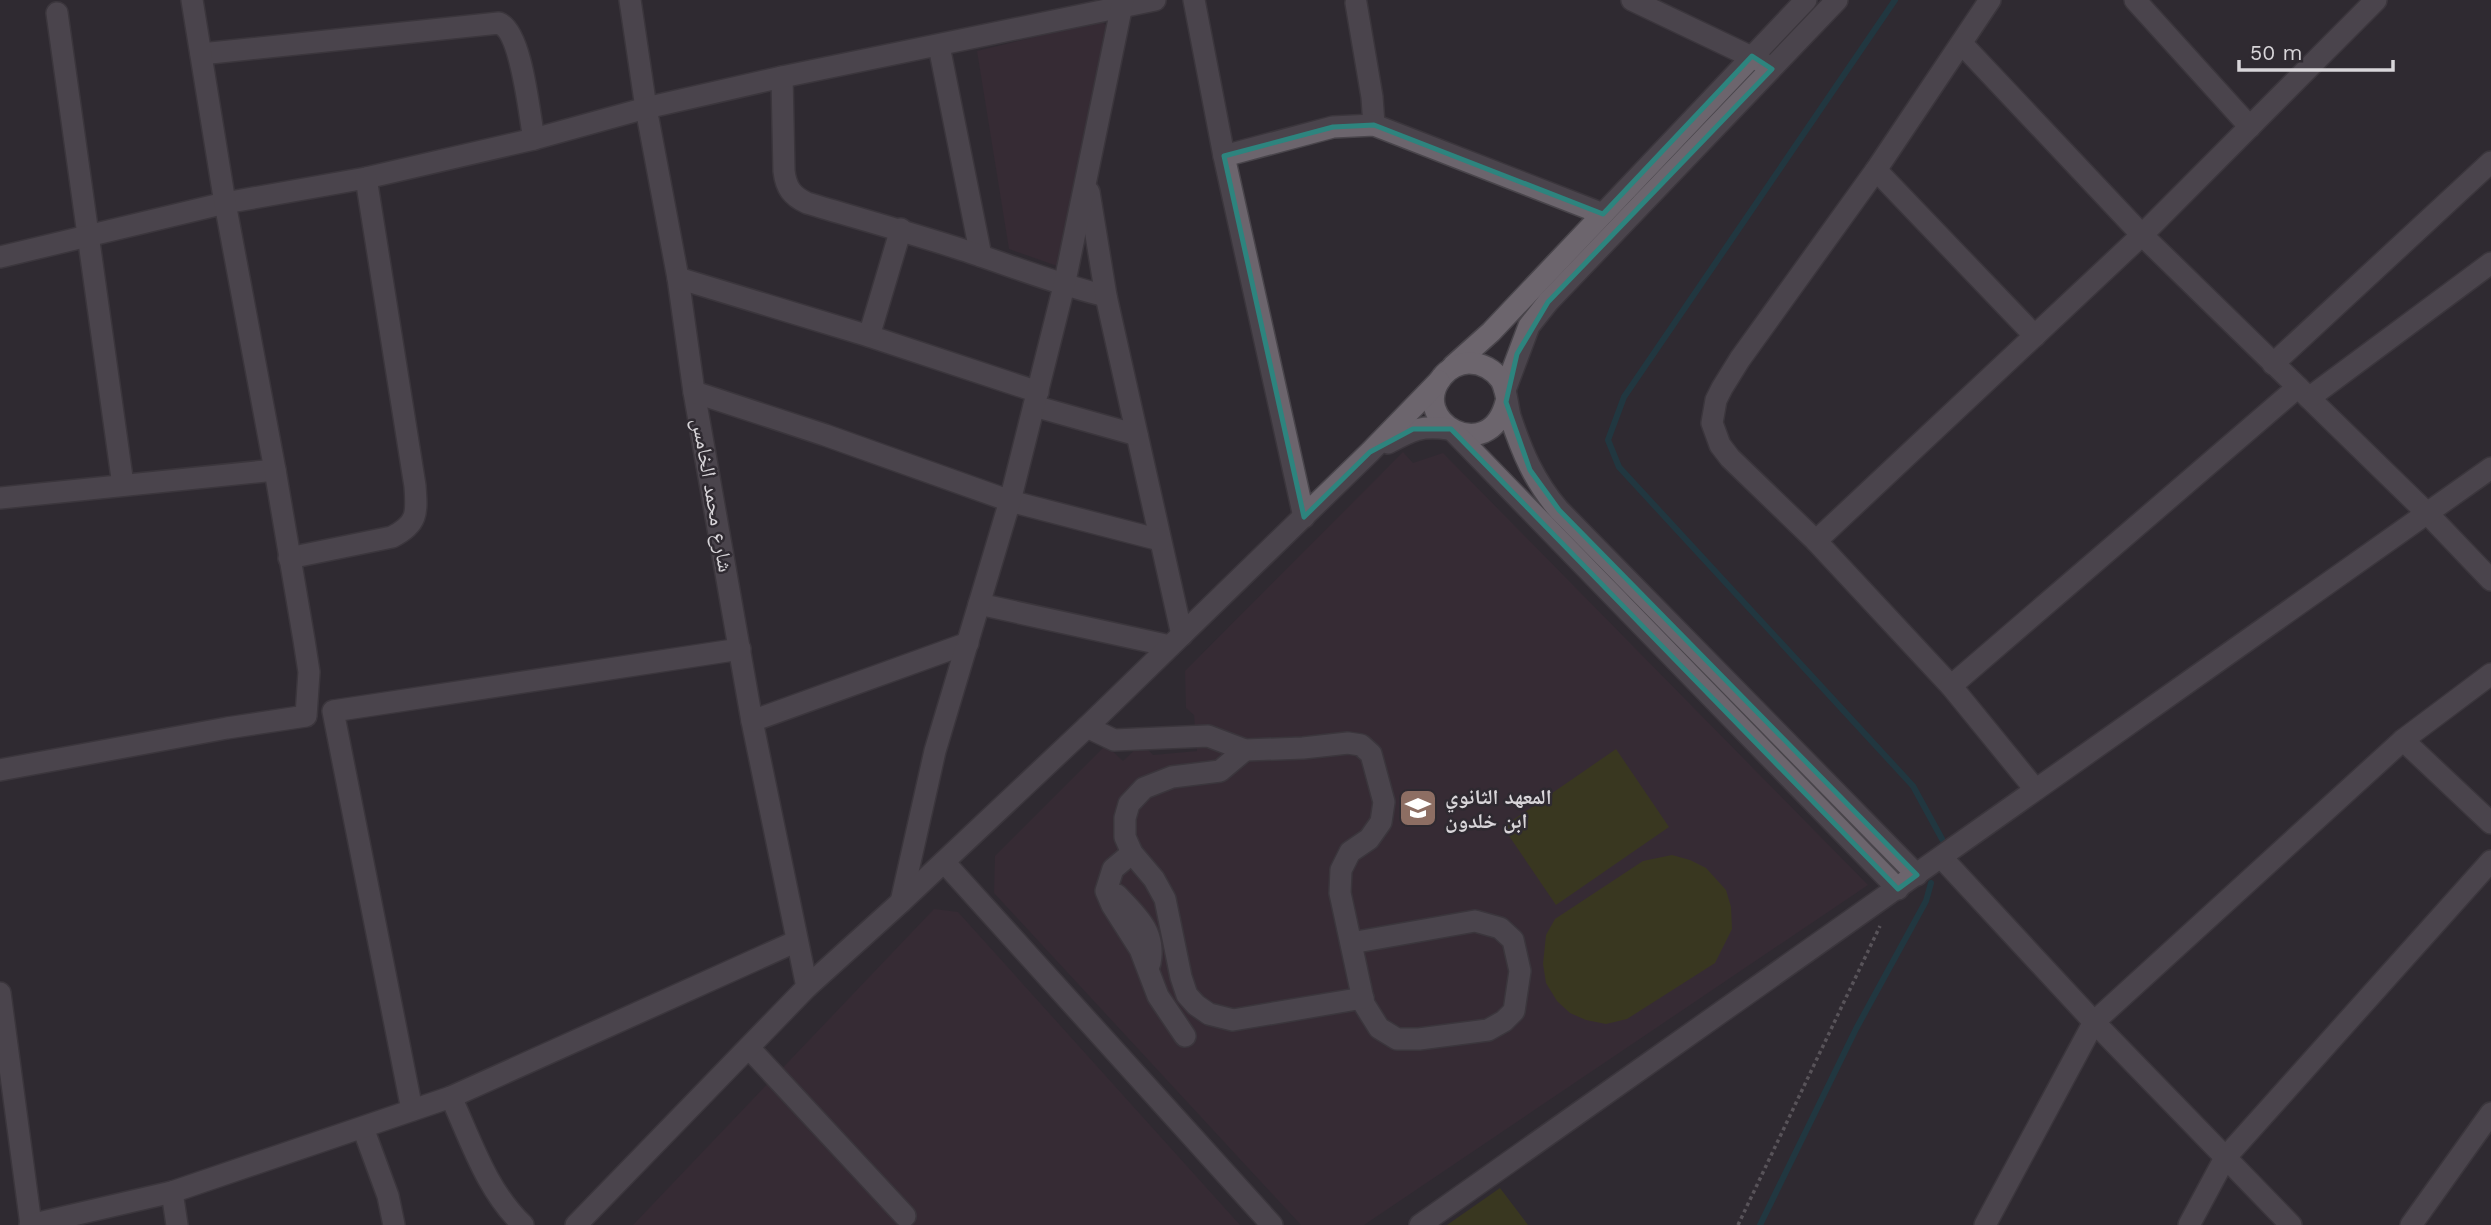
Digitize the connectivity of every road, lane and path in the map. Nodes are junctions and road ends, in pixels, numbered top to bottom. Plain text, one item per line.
1 (192, 0) edge
2 (630, 0) edge
3 (1155, 0) edge
4 (1194, 0) edge
5 (1632, 0) edge
6 (1806, 0) edge
7 (1837, 0) edge
8 (1990, 0) edge
9 (2134, 0) edge
10 (1122, 3) edge
11 (1356, 3) dead end
12 (2366, 4) edge
13 (57, 13) dead end
14 (1962, 44) junction
15 (939, 46) junction
16 (201, 54) junction
17 (1752, 56) junction
18 (1772, 69) junction
19 (782, 77) junction
20 (646, 108) junction
21 (1374, 125) junction
22 (2250, 127) junction
23 (534, 139) junction
24 (1224, 156) junction
25 (2491, 162) edge
26 (1876, 170) junction
27 (366, 178) junction
28 (1087, 178) junction
29 (225, 203) junction
30 (1603, 214) junction
31 (901, 229) junction
32 (2142, 235) junction
33 (87, 236) junction
34 (981, 256) junction
35 (0, 257) edge
36 (2491, 263) edge
37 (678, 278) junction
38 (1064, 286) junction
39 (1106, 296) junction
40 (869, 336) junction
41 (2035, 336) junction
42 (2273, 364) junction
43 (1443, 377) junction
44 (694, 392) junction
45 (2303, 393) junction
46 (1505, 396) junction
47 (1036, 399) junction
48 (1451, 430) junction
49 (1137, 435) junction
50 (1370, 452) junction
51 (2491, 468) edge
52 (275, 470) junction
53 (123, 485) junction
54 (0, 498) edge
55 (1010, 501) junction
56 (2427, 513) junction
57 (1304, 517) junction
58 (1160, 540) junction
59 (1816, 541) junction
60 (289, 558) junction
61 (2491, 580) edge
62 (979, 604) junction
63 (1176, 641) junction
64 (968, 643) junction
65 (740, 649) junction
66 (2491, 674) edge
67 (1951, 687) junction
68 (333, 711) junction
69 (306, 716) junction
70 (752, 721) junction
71 (1087, 727) junction
72 (2403, 740) junction
73 (1245, 750) junction
74 (0, 769) edge
75 (2035, 789) junction
76 (2491, 823) edge
77 (1132, 853) junction
78 (1942, 858) junction
79 (2491, 861) edge
80 (944, 862) junction
81 (1917, 875) junction
82 (1898, 888) junction
83 (901, 902) junction
84 (1880, 926) dead end
85 (797, 941) junction
86 (1351, 943) junction
87 (807, 987) junction
88 (0, 993) edge
89 (1363, 998) junction
90 (2094, 1022) junction
91 (1185, 1036) dead end
92 (749, 1048) junction
93 (5, 1069) edge
94 (451, 1097) junction
95 (412, 1111) junction
96 (2491, 1113) edge
97 (363, 1128) junction
98 (2225, 1158) junction
99 (172, 1192) junction
100 (905, 1216) dead end
101 (31, 1225) edge
102 (177, 1225) edge
103 (394, 1225) edge
104 (523, 1225) edge
105 (576, 1225) edge
106 (1272, 1225) edge
107 (1420, 1225) edge
108 (1738, 1225) edge
109 (1985, 1225) edge
110 (2189, 1225) edge
111 (2291, 1225) edge
112 (2411, 1225) edge

1 - 16 street
2 - 20 street, شارع محمد الخامس
3 - 10 street
4 - 24 street
5 - 17 street
6 - 17 street
7 - 18 street
8 - 14 street
9 - 22 street
10 - 15 street
10 - 28 street
11 - 21 street
12 - 22 street
13 - 33 street
14 - 26 street
14 - 32 street
15 - 19 street
15 - 34 street
16 - 23 street
16 - 29 street
17 - 18 street
17 - 30 street
18 - 46 street
19 - 20 street
19 - 31 street
20 - 23 street
20 - 37 street, شارع محمد الخامس
21 - 24 street
21 - 30 street
22 - 32 street
23 - 27 street
24 - 57 street
25 - 42 street
26 - 41 street
26 - 59 street
27 - 29 street
27 - 60 street
28 - 38 street
28 - 39 street
29 - 33 street
29 - 52 street
30 - 43 street
31 - 34 street
31 - 40 street
32 - 41 street
32 - 42 street
33 - 35 street
33 - 53 street
34 - 38 street
36 - 45 street
37 - 40 street
37 - 44 street, شارع محمد الخامس
38 - 39 street
38 - 47 street
39 - 49 street
40 - 47 street
41 - 59 street
42 - 45 street
43 - 46 street
43 - 48 street
43 - 50 street
44 - 55 street
44 - 65 street, شارع محمد الخامس
45 - 56 street
45 - 67 street
46 - 48 street
46 - 81 street
47 - 49 street
47 - 55 street
48 - 50 street
48 - 82 street
49 - 58 street
50 - 57 street
51 - 56 street
52 - 53 street
52 - 60 street
53 - 54 street
55 - 58 street
55 - 62 street
56 - 61 street
56 - 75 street
57 - 63 street
58 - 63 street
59 - 67 street
60 - 69 street
62 - 63 street
62 - 64 street
63 - 71 street
64 - 70 street
64 - 83 street
65 - 68 street
65 - 70 street, شارع محمد الخامس
66 - 72 street
67 - 75 street
68 - 69 street
68 - 95 street
69 - 74 street
70 - 85 street, شارع محمد الخامس
71 - 73 street
71 - 80 street
72 - 76 street
72 - 90 street
73 - 77 street
73 - 86 street
75 - 78 street
77 - 89 street
77 - 91 street
78 - 81 street
78 - 90 street
79 - 98 street
80 - 83 street
80 - 106 street
81 - 82 street
82 - 107 street
83 - 87 street
84 - 108 path
85 - 87 street, شارع محمد الخامس
85 - 94 street
86 - 89 street
86 - 89 street
87 - 92 street
88 - 93 street
90 - 98 street
90 - 109 street
92 - 100 street
92 - 105 street
93 - 101 street
94 - 95 street
94 - 104 street
95 - 97 street
96 - 112 street
97 - 99 street
97 - 103 street
98 - 110 street
98 - 111 street
99 - 101 street
99 - 102 street

